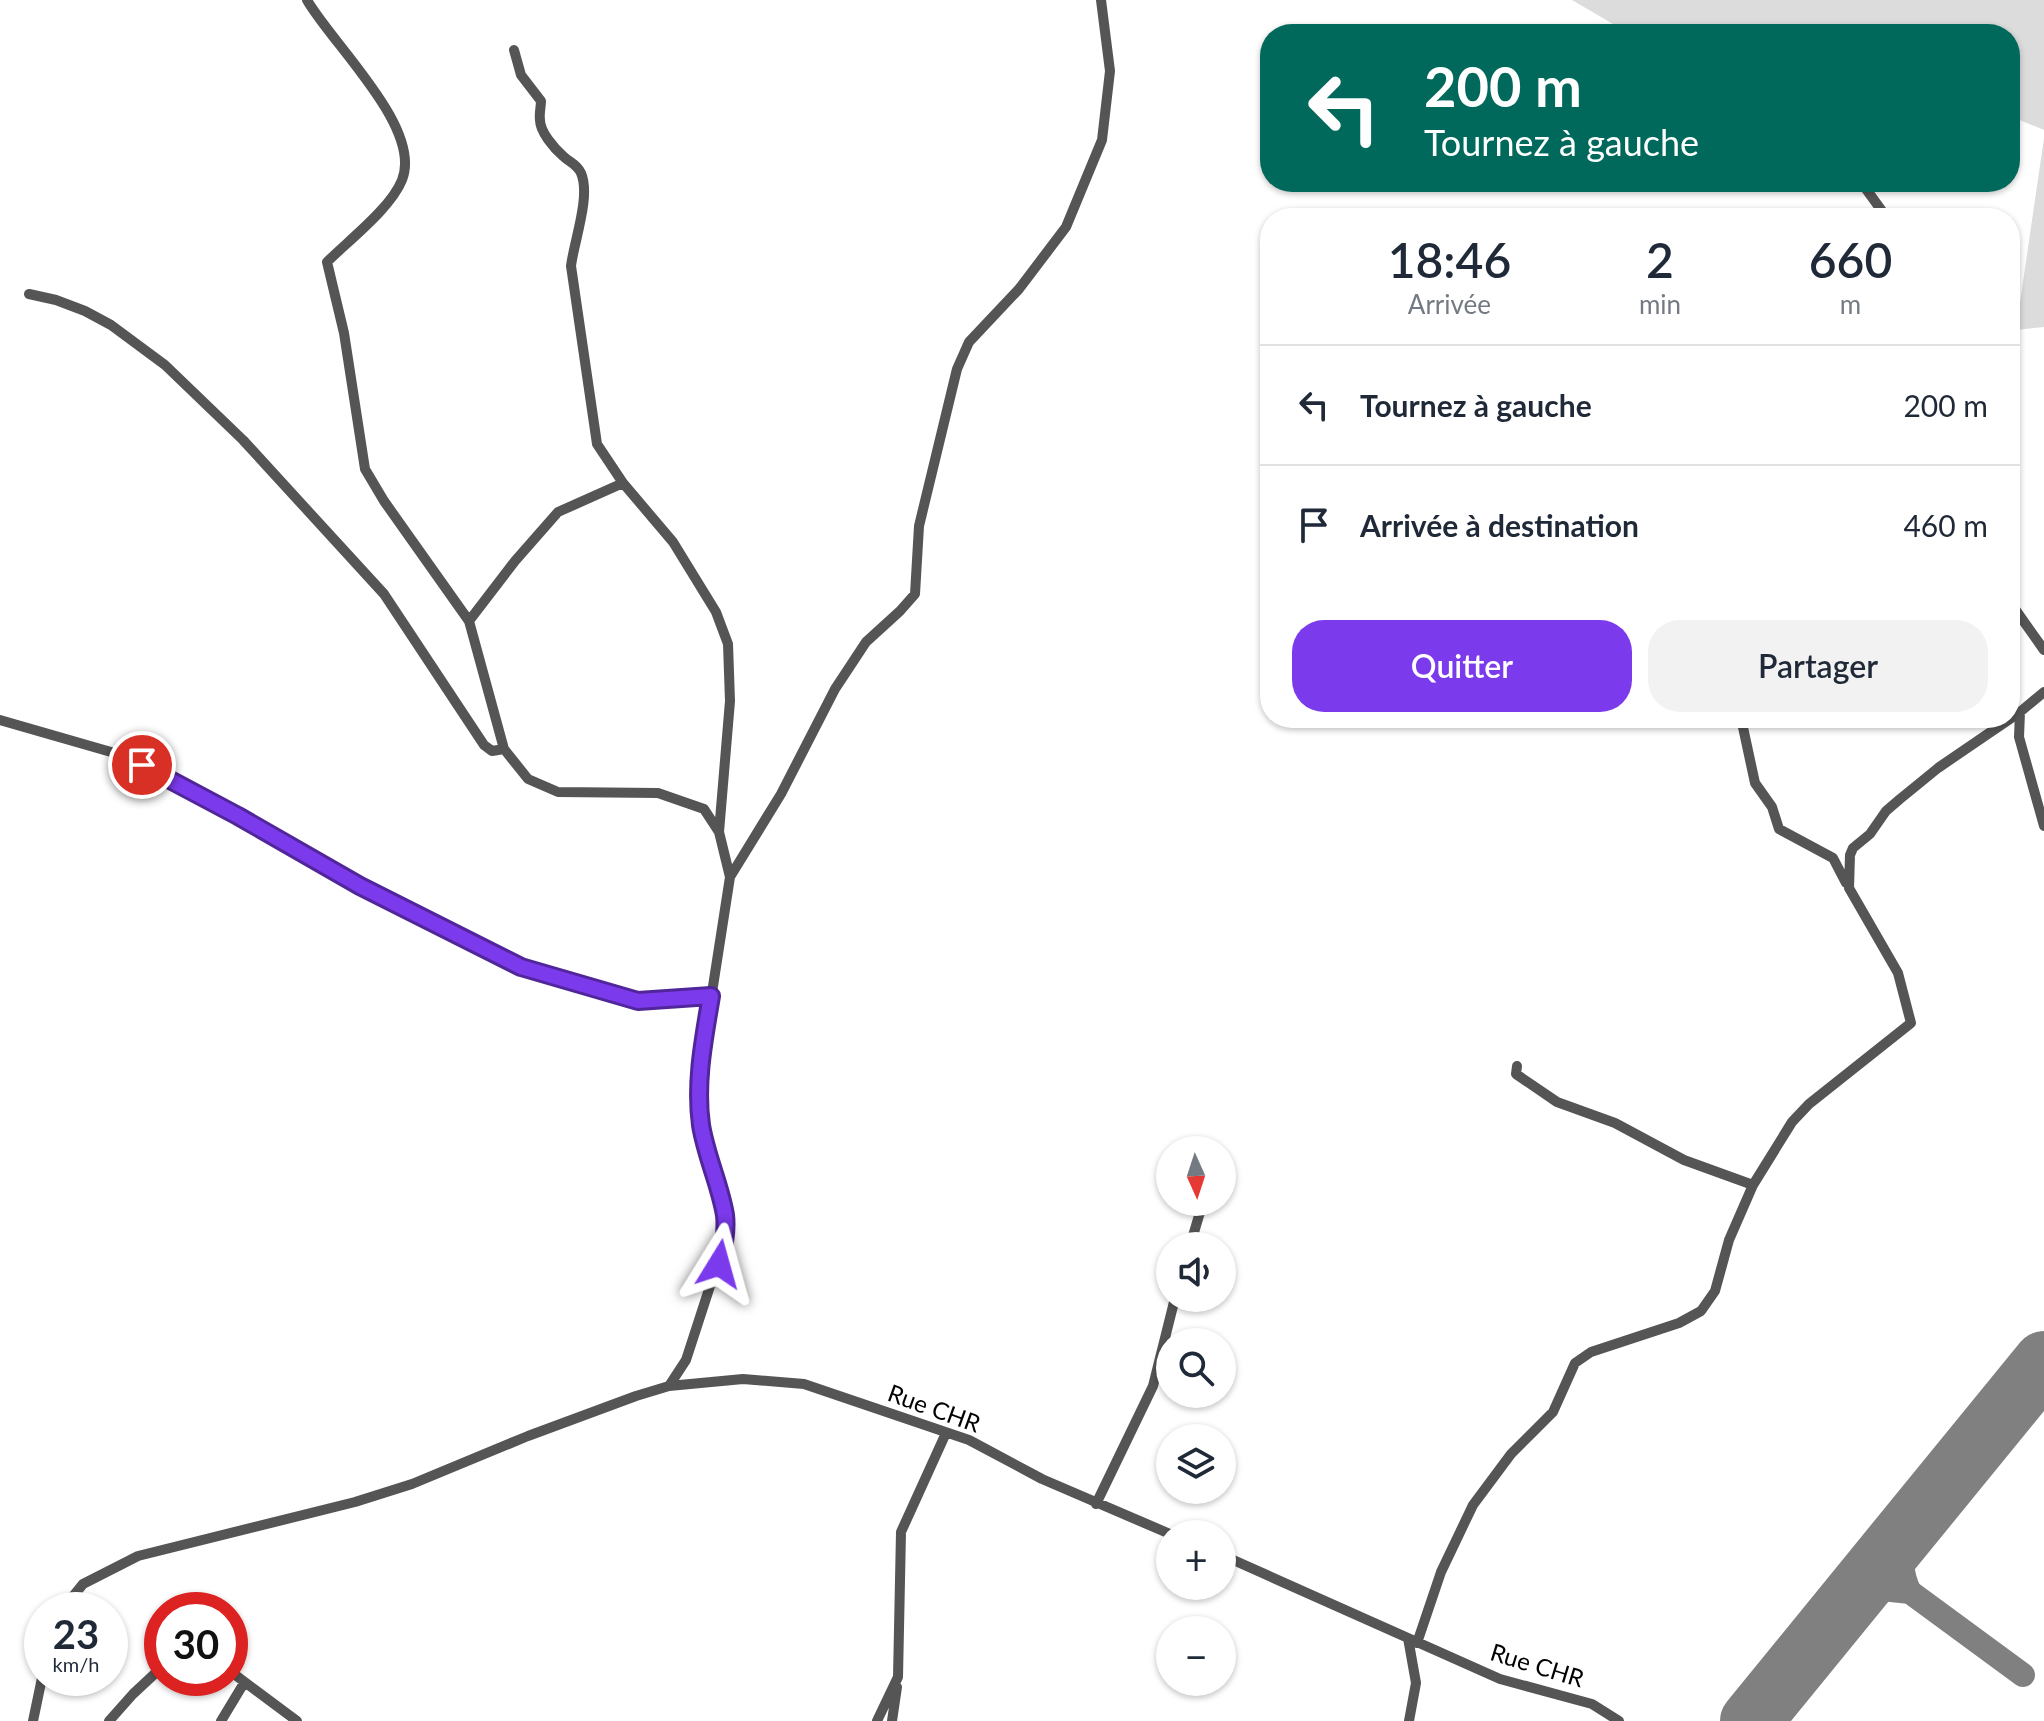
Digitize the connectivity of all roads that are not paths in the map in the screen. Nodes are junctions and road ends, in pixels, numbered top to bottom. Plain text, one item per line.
1 (307, 0) edge
2 (1101, 0) edge
3 (514, 50) dead end
4 (29, 294) dead end
5 (623, 483) junction
6 (2020, 616) edge
7 (469, 621) junction
8 (2044, 650) edge
9 (2044, 692) edge
10 (2020, 712) edge
11 (0, 720) edge
12 (1743, 728) edge
13 (1996, 728) edge
14 (2007, 728) edge
15 (2019, 728) edge
16 (2019, 737) junction
17 (504, 749) junction
18 (2044, 826) edge
19 (719, 832) junction
20 (730, 877) junction
21 (1849, 888) junction
22 (711, 996) junction
23 (1517, 1066) dead end
24 (1753, 1185) junction
25 (1172, 1312) edge
26 (669, 1386) junction
27 (946, 1433) junction
28 (1096, 1504) junction
29 (1156, 1528) edge
30 (1236, 1561) edge
31 (77, 1592) edge
32 (1413, 1640) junction
33 (898, 1677) junction
34 (144, 1685) edge
35 (248, 1686) edge
36 (38, 1696) edge
37 (236, 1696) edge
38 (33, 1721) edge
39 (109, 1721) edge
40 (221, 1721) edge
41 (297, 1721) edge
42 (877, 1721) edge
43 (892, 1721) edge
44 (1409, 1721) edge
45 (1619, 1721) edge

1 - 7 street
2 - 20 street
3 - 5 street
4 - 17 street
5 - 7 street
5 - 19 street
6 - 8 street
7 - 17 street
9 - 10 street
11 - 22 street
12 - 21 street
13 - 21 street
14 - 16 street
15 - 16 street
16 - 18 street
17 - 19 street
19 - 20 street
20 - 22 street
21 - 24 street
22 - 26 street
23 - 24 street
24 - 32 street
25 - 28 street
26 - 27 street, Rue CHR
26 - 31 street, Rue CHR
27 - 28 street, Rue CHR
27 - 33 street
28 - 29 street, Rue CHR
30 - 32 street, Rue CHR
32 - 44 street
32 - 45 street, Rue CHR
33 - 42 street
33 - 43 street
34 - 39 street
35 - 41 street
36 - 38 street
37 - 40 street

